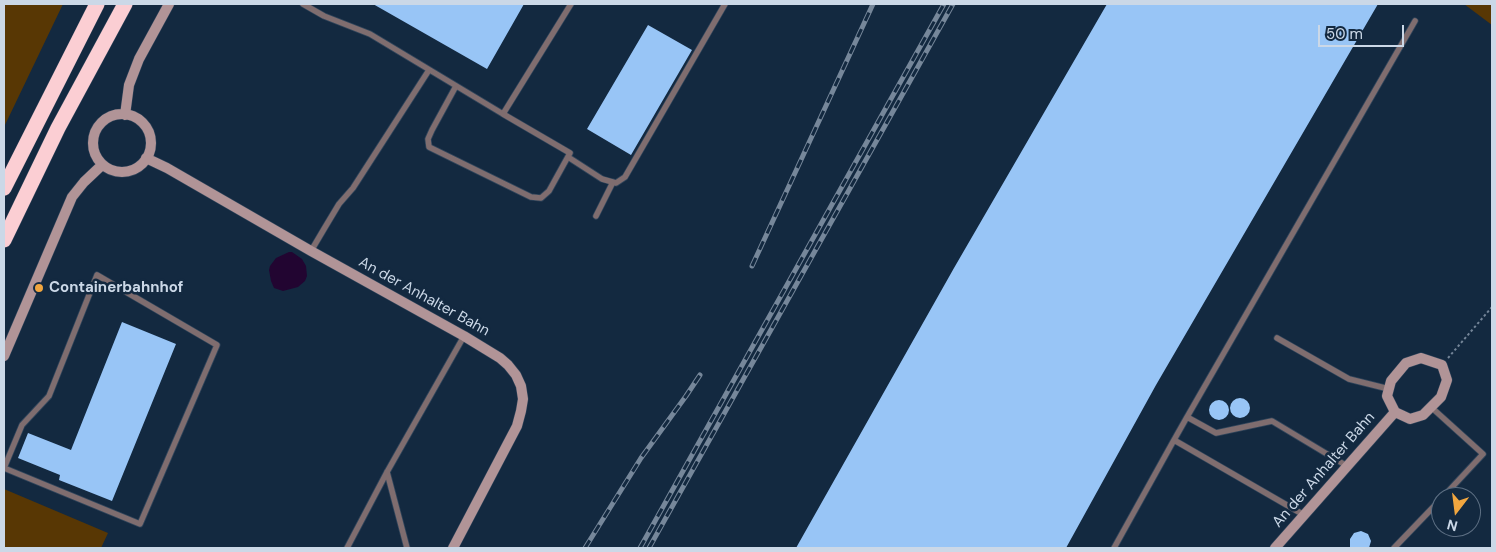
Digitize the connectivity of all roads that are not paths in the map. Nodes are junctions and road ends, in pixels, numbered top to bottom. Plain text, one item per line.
1 (97, 4) edge
2 (125, 4) edge
3 (169, 4) edge
4 (303, 4) edge
5 (571, 4) edge
6 (725, 4) edge
7 (1415, 21) dead end
8 (429, 70) junction
9 (456, 86) junction
10 (503, 114) junction
11 (125, 115) junction
12 (568, 157) junction
13 (146, 158) junction
14 (102, 165) junction
15 (613, 182) junction
16 (4, 188) edge
17 (596, 216) dead end
18 (4, 240) edge
19 (311, 251) junction
20 (97, 275) joint
21 (464, 336) junction
22 (1277, 338) dead end
23 (4, 356) edge
24 (1388, 389) junction
25 (1431, 407) junction
26 (1395, 412) junction
27 (1188, 417) junction
28 (1174, 440) junction
29 (1347, 466) junction
30 (387, 472) junction
31 (1452, 487) edge
32 (1431, 509) edge
33 (1304, 515) junction
34 (347, 548) edge
35 (407, 548) edge
36 (453, 548) edge
37 (1114, 548) edge
38 (1275, 548) edge
39 (1394, 548) edge

1 - 16 highway
2 - 18 highway
3 - 11 street
4 - 8 lane
5 - 10 lane
6 - 15 lane
7 - 27 lane
8 - 9 lane
8 - 19 lane
9 - 10 lane
9 - 12 lane
10 - 12 lane
11 - 13 street
11 - 14 street
12 - 15 lane
13 - 14 street
13 - 19 street, An der Anhalter Bahn
14 - 23 street
15 - 17 lane
19 - 21 street, An der Anhalter Bahn
20 - 20 lane
21 - 30 lane
21 - 36 street, An der Anhalter Bahn
22 - 24 lane
24 - 25 street, An der Anhalter Bahn
24 - 26 street, An der Anhalter Bahn
25 - 26 street, An der Anhalter Bahn
25 - 31 lane
26 - 29 street, An der Anhalter Bahn
27 - 28 lane
27 - 29 lane
28 - 33 lane
28 - 37 lane
29 - 33 street, An der Anhalter Bahn
30 - 34 lane
30 - 35 lane
32 - 39 lane
33 - 38 street, An der Anhalter Bahn

